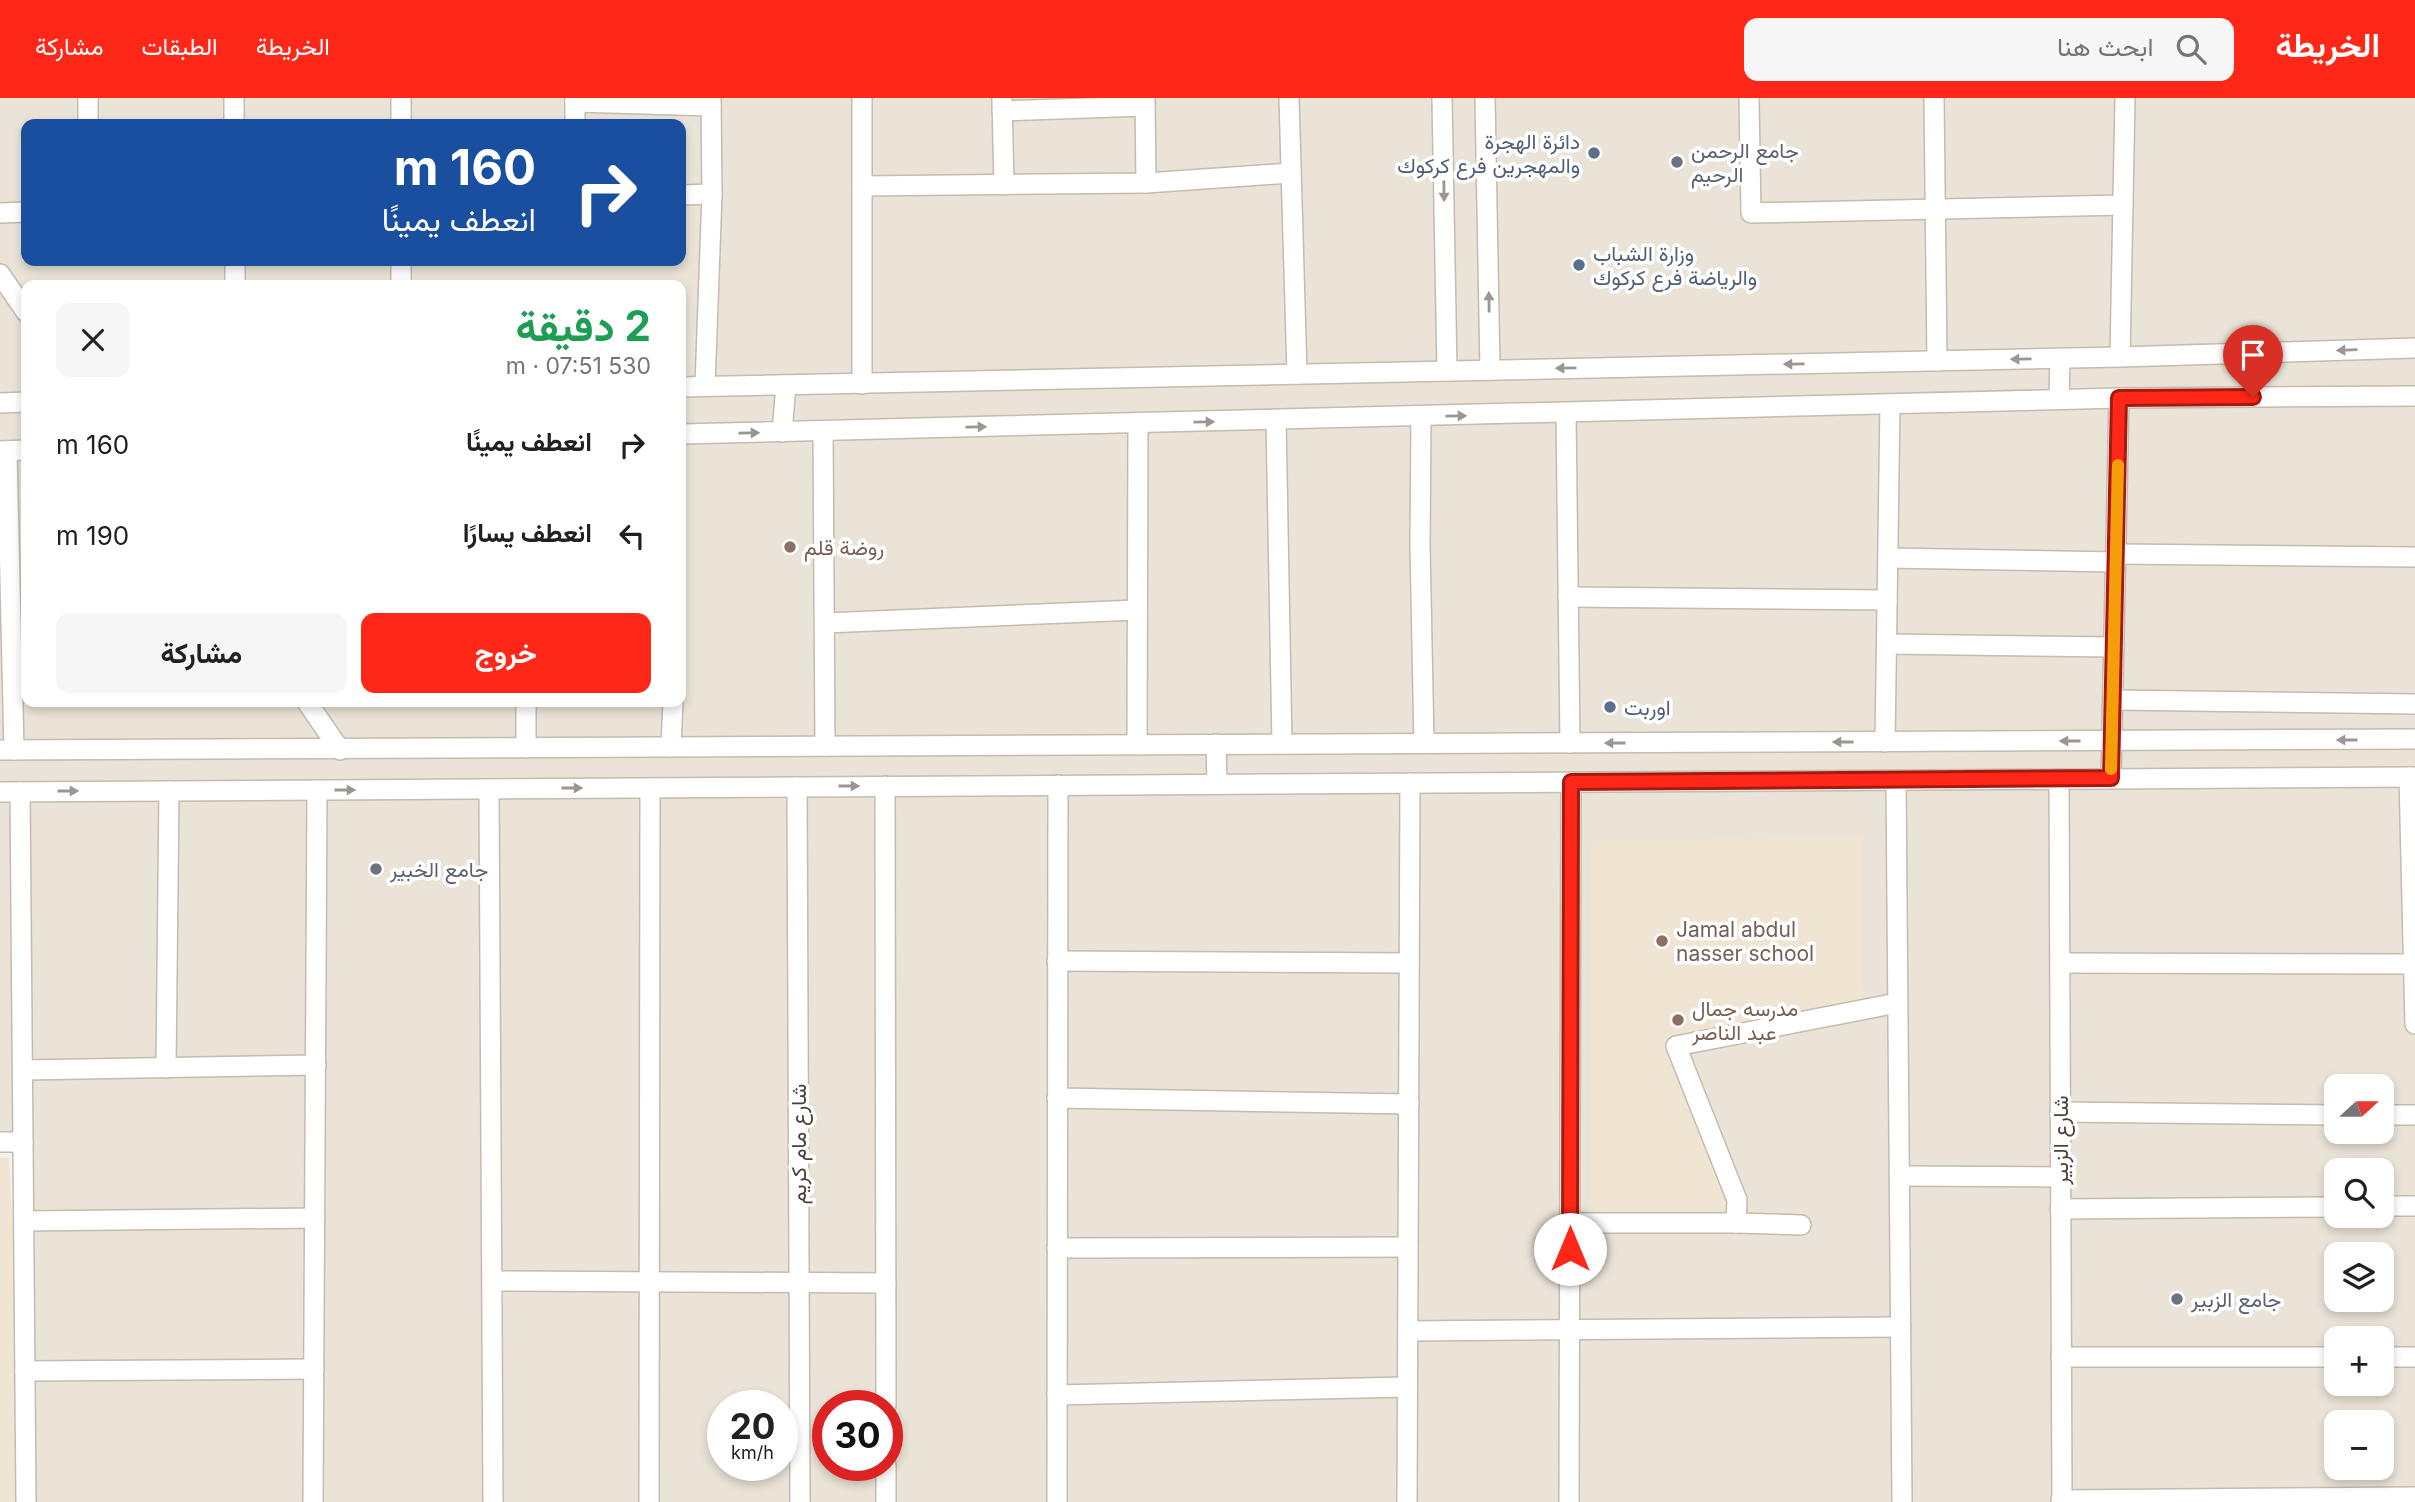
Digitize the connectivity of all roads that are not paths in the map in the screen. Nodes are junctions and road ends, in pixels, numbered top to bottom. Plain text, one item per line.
1 (88, 98) edge
2 (234, 98) edge
3 (401, 98) edge
4 (862, 98) edge
5 (1289, 98) edge
6 (1442, 98) edge
7 (1485, 98) edge
8 (1749, 98) edge
9 (1934, 98) edge
10 (2125, 98) edge
11 (575, 100) edge
12 (711, 102) edge
13 (1145, 102) edge
14 (1002, 104) edge
15 (88, 119) edge
16 (234, 119) edge
17 (401, 119) edge
18 (575, 119) edge
19 (1291, 173) junction
20 (1146, 183) junction
21 (1004, 185) junction
22 (862, 186) junction
23 (712, 194) junction
24 (686, 195) edge
25 (2123, 205) junction
26 (1935, 207) junction
27 (21, 212) edge
28 (0, 213) edge
29 (0, 274) edge
30 (21, 305) edge
31 (2415, 348) edge
32 (2120, 357) junction
33 (2060, 358) junction
34 (1937, 361) junction
35 (1490, 370) junction
36 (1447, 371) junction
37 (1297, 374) junction
38 (862, 384) junction
39 (786, 385) junction
40 (705, 386) junction
41 (686, 387) edge
42 (2415, 396) edge
43 (2119, 398) junction
44 (2059, 399) junction
45 (21, 402) edge
46 (0, 403) edge
47 (1890, 404) junction
48 (1566, 413) junction
49 (1421, 416) junction
50 (1276, 420) junction
51 (1138, 423) junction
52 (823, 431) junction
53 (782, 432) junction
54 (686, 434) edge
55 (11, 451) edge
56 (2415, 557) edge
57 (1888, 558) junction
58 (2116, 558) junction
59 (1568, 597) junction
60 (1888, 600) junction
61 (18, 609) edge
62 (1137, 610) junction
63 (825, 623) junction
64 (1887, 644) junction
65 (2114, 647) junction
66 (2113, 700) junction
67 (2415, 704) edge
68 (310, 707) edge
69 (526, 707) edge
70 (673, 707) edge
71 (2415, 739) edge
72 (2111, 740) junction
73 (1885, 741) junction
74 (1570, 743) junction
75 (1216, 744) junction
76 (1282, 744) junction
77 (1424, 744) junction
78 (1137, 745) junction
79 (825, 746) junction
80 (671, 747) junction
81 (526, 748) junction
82 (7, 750) edge
83 (340, 750) junction
84 (2412, 777) edge
85 (2111, 778) junction
86 (2059, 779) junction
87 (1896, 780) junction
88 (1571, 782) junction
89 (1410, 783) junction
90 (1217, 784) junction
91 (1058, 785) junction
92 (885, 786) junction
93 (797, 787) junction
94 (650, 788) junction
95 (489, 789) junction
96 (317, 790) junction
97 (169, 791) junction
98 (0, 792) edge
99 (20, 792) junction
100 (1057, 961) junction
101 (1409, 963) junction
102 (2060, 963) junction
103 (2413, 964) edge
104 (1897, 1003) junction
105 (2415, 1024) edge
106 (316, 1065) junction
107 (166, 1068) junction
108 (23, 1070) junction
109 (1057, 1098) junction
110 (1409, 1104) junction
111 (2060, 1112) junction
112 (2324, 1115) edge
113 (2394, 1115) edge
114 (2415, 1115) edge
115 (0, 1142) edge
116 (23, 1142) junction
117 (1900, 1177) junction
118 (2060, 1177) junction
119 (2394, 1206) edge
120 (2415, 1206) edge
121 (2324, 1207) edge
122 (2060, 1209) junction
123 (315, 1218) junction
124 (24, 1221) junction
125 (1570, 1223) junction
126 (1736, 1223) junction
127 (1801, 1225) dead end
128 (1408, 1247) junction
129 (1057, 1248) junction
130 (492, 1281) junction
131 (650, 1282) junction
132 (799, 1283) junction
133 (886, 1283) junction
134 (1901, 1327) junction
135 (1570, 1329) junction
136 (1408, 1331) junction
137 (2061, 1357) junction
138 (2324, 1357) edge
139 (2394, 1357) edge
140 (2415, 1357) edge
141 (314, 1369) junction
142 (25, 1371) junction
143 (1406, 1387) junction
144 (886, 1390) edge
145 (1057, 1395) junction
146 (886, 1481) edge
147 (2415, 1497) edge
148 (2062, 1501) edge
149 (26, 1502) edge
150 (313, 1502) edge
151 (493, 1502) edge
152 (649, 1502) edge
153 (800, 1502) edge
154 (886, 1502) edge
155 (1057, 1502) edge
156 (1407, 1502) edge
157 (1569, 1502) edge
158 (1902, 1502) edge

1 - 15 street
2 - 16 street
3 - 17 street
4 - 22 street
5 - 19 street
6 -> 36 street
35 -> 7 street
8 - 26 street
9 - 26 street
10 - 25 street
11 - 12 street
11 - 18 street
12 - 23 street
13 - 14 street
13 - 20 street
14 - 21 street
19 - 20 street
19 - 37 street
20 - 21 street
21 - 22 street
22 - 38 street
23 - 24 street
23 - 40 street
25 - 26 street
25 - 32 street
26 - 34 street
27 - 28 street
29 - 30 street
31 -> 32 street
32 - 33 street
33 -> 34 street
33 - 44 street
34 -> 35 street
35 - 36 street
36 - 37 street
37 - 38 street
38 - 39 street
39 - 40 street
39 - 53 street
40 - 41 street
42 - 43 street
43 - 44 street
43 - 58 street
44 - 47 street
45 - 46 street
47 - 48 street
47 - 57 street
49 -> 48 street
48 - 59 street
49 - 50 street
49 - 77 street
51 -> 50 street
50 - 76 street
52 -> 51 street
51 - 62 street
52 - 53 street
52 - 63 street
54 -> 53 street
55 - 61 street
56 - 58 street
57 - 58 street
57 - 60 street
58 - 65 street
59 - 60 street
59 - 74 street
60 - 64 street
61 - 82 street
62 - 63 street
62 - 78 street
63 - 79 street
64 - 65 street
64 - 73 street
65 - 66 street
66 - 67 street
66 - 72 street
68 - 83 street
69 - 81 street
70 - 80 street
71 -> 72 street
72 -> 73 street
72 - 85 street
73 -> 74 street
74 - 77 street
75 - 76 street
75 - 78 street
75 - 90 street
76 - 77 street
78 - 79 street
79 - 80 street
80 - 81 street
81 - 83 street
82 - 83 street
84 - 85 street
84 - 103 street
85 - 86 street
86 - 87 street
86 - 102 street, شارع الزبير
87 - 88 street
87 - 104 street
88 - 89 street
88 - 125 street
89 - 90 street
89 - 101 street
90 - 91 street
91 - 92 street
91 - 100 street
93 -> 92 street
92 - 133 street
93 - 94 street
93 - 132 street, شارع مام كريم
95 -> 94 street
94 - 131 street
96 -> 95 street
95 - 130 street
96 - 97 street
96 - 106 street
99 -> 97 street
97 - 107 street
98 - 99 street
99 - 108 street
100 - 101 street
100 - 109 street
101 - 110 street
102 - 103 street
102 - 111 street, شارع الزبير
103 - 105 street
104 - 117 street
104 - 126 street
106 - 107 street
106 - 123 street
107 - 108 street
108 - 116 street
109 - 110 street
109 - 129 street
110 - 128 street
111 - 112 street
111 - 118 street, شارع الزبير
113 - 114 street
115 - 116 street
116 - 124 street
117 - 118 street
117 - 134 street
118 - 122 street, شارع الزبير
119 - 120 street
121 - 122 street
122 - 137 street, شارع الزبير
123 - 124 street
123 - 141 street
124 - 142 street
125 - 126 street
125 - 135 street
126 - 127 street
128 - 129 street
128 - 136 street
129 - 145 street
130 - 131 street
130 - 151 street
131 - 132 street
131 - 152 street
132 - 133 street
132 - 153 street, شارع مام كريم
133 - 144 street
134 - 135 street
134 - 158 street
135 - 136 street
135 - 157 street
136 - 143 street
137 - 138 street
137 - 148 street, شارع الزبير
139 - 140 street
141 - 142 street
141 - 150 street
142 - 149 street
143 - 145 street
143 - 156 street
145 - 155 street
146 - 154 street
147 - 148 street

